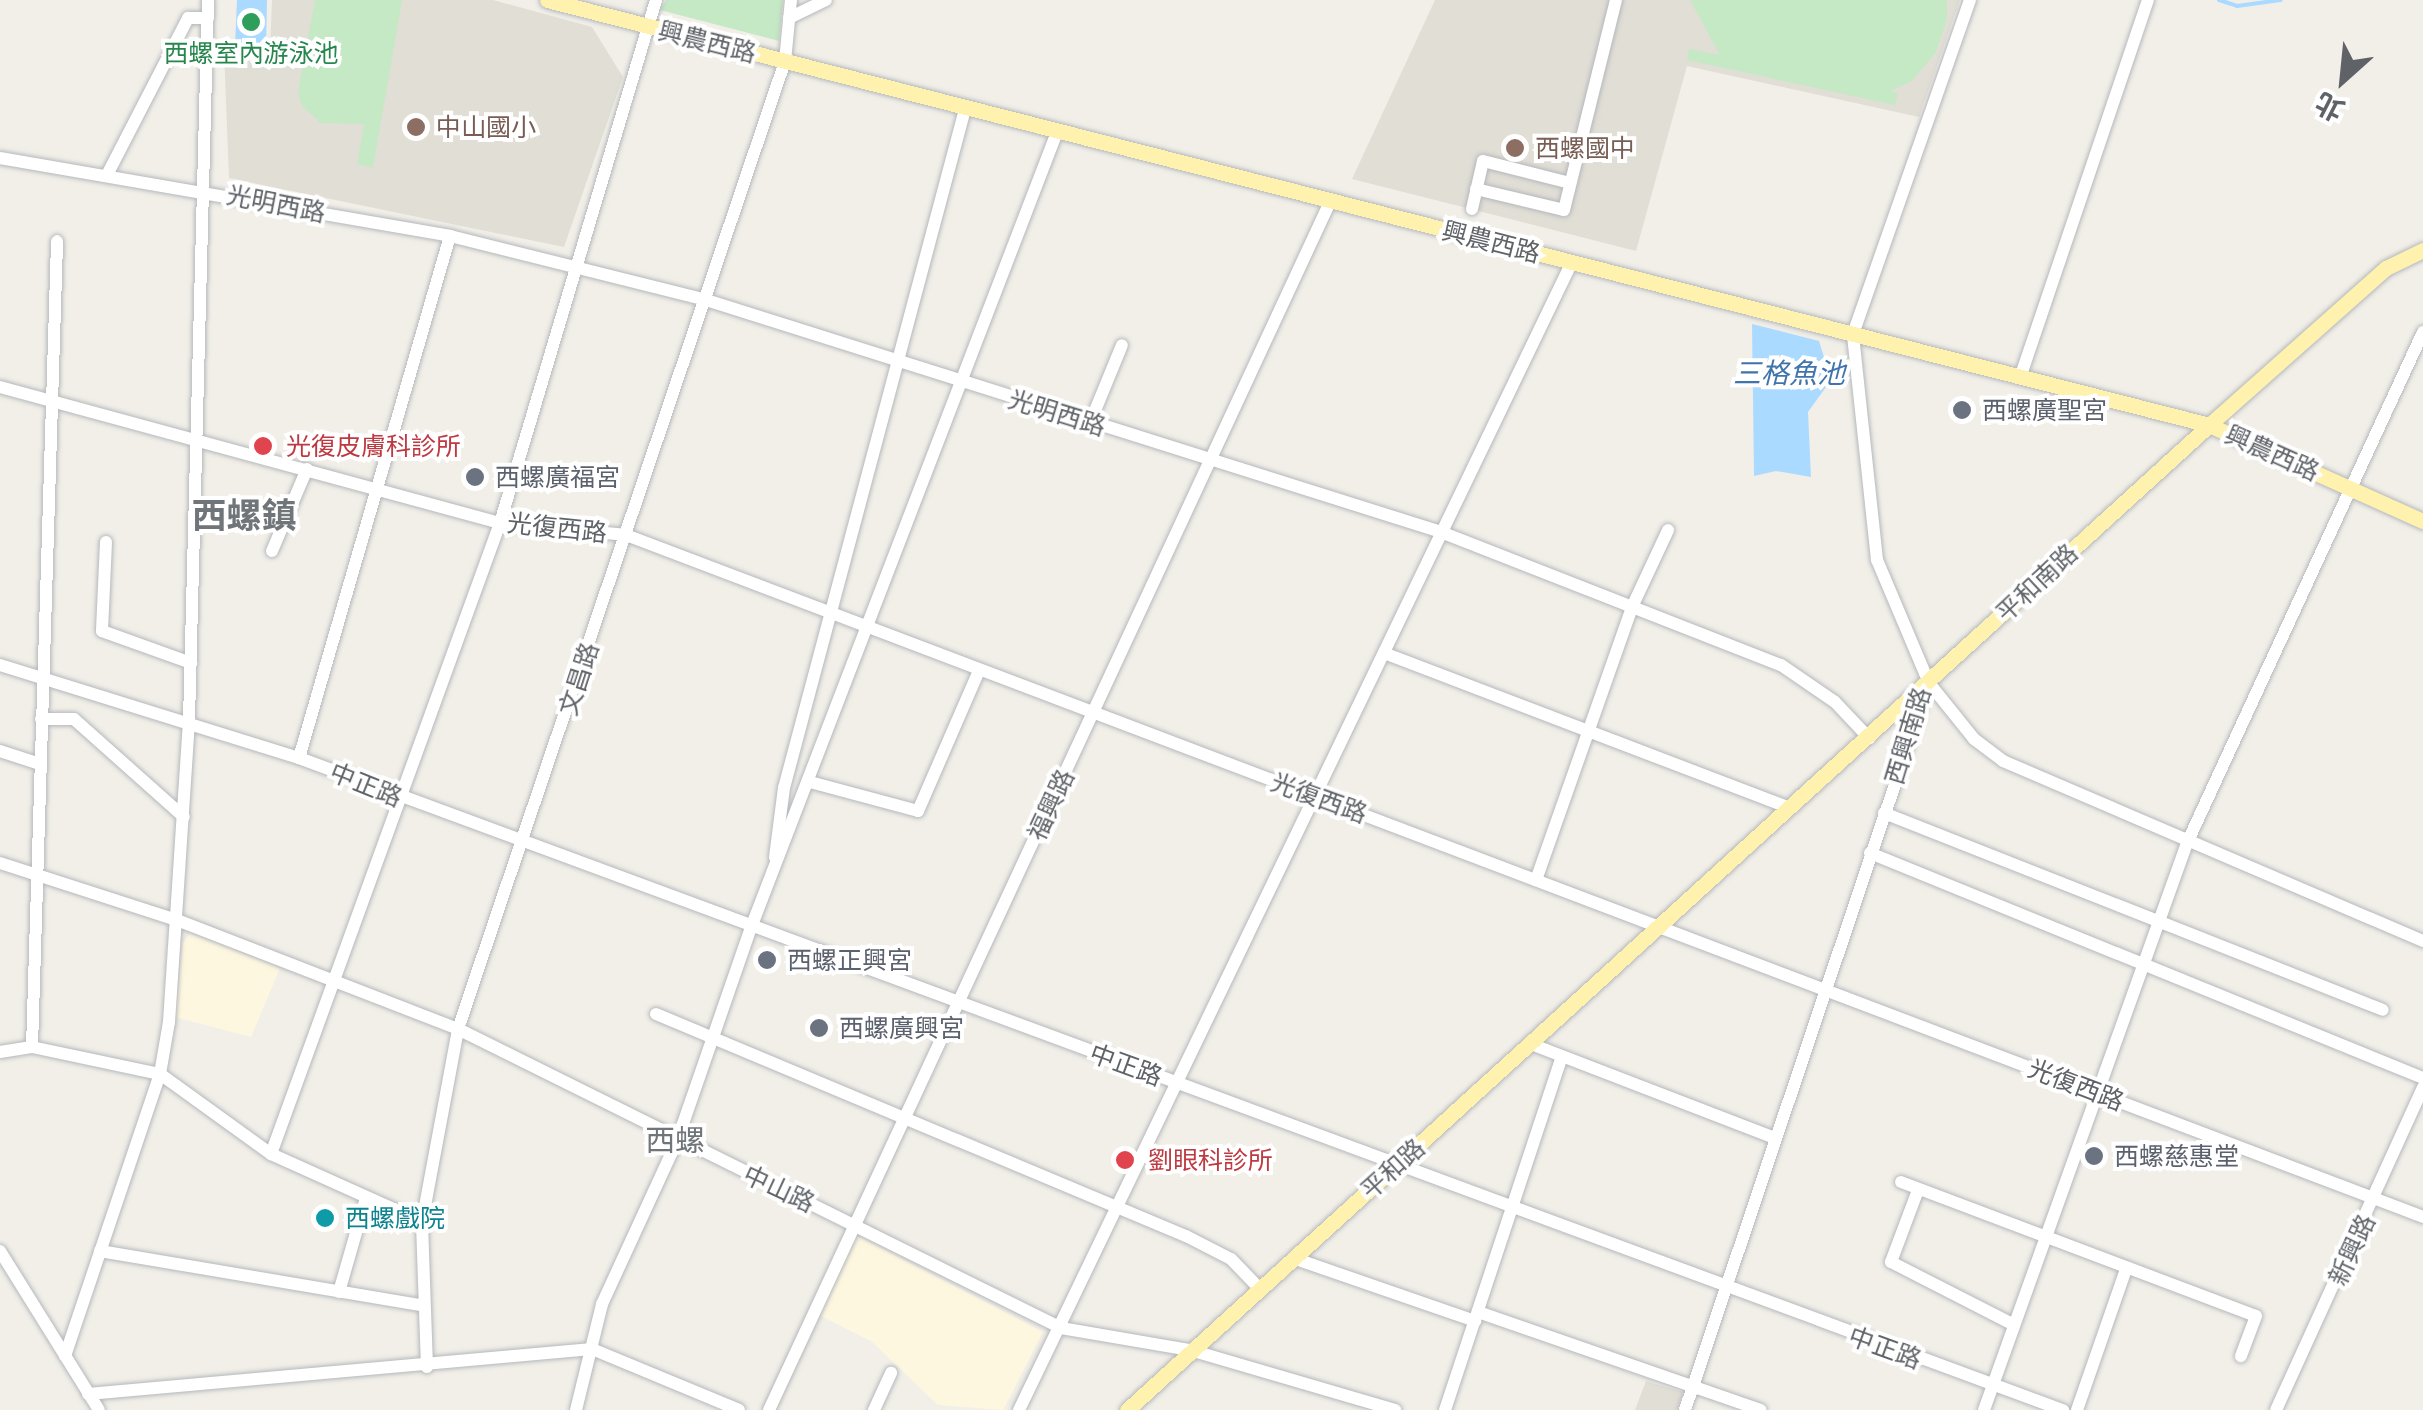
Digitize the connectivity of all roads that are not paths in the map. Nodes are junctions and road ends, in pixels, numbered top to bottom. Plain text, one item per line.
1 (208, 0) edge
2 (547, 0) edge
3 (656, 0) edge
4 (791, 0) edge
5 (826, 0) edge
6 (1616, 0) edge
7 (1970, 0) edge
8 (2148, 0) edge
9 (208, 18) junction
10 (789, 18) junction
11 (644, 27) junction
12 (784, 61) junction
13 (965, 108) junction
14 (1057, 132) junction
15 (0, 158) edge
16 (106, 175) junction
17 (1570, 183) junction
18 (1476, 189) junction
19 (205, 191) junction
20 (1331, 200) junction
21 (1472, 209) dead end
22 (450, 236) junction
23 (56, 241) dead end
24 (2423, 250) edge
25 (1572, 262) junction
26 (578, 268) junction
27 (703, 299) junction
28 (2423, 332) edge
29 (1853, 334) junction
30 (1122, 345) dead end
31 (898, 359) junction
32 (2020, 378) junction
33 (960, 383) junction
34 (0, 387) edge
35 (50, 402) junction
36 (1090, 423) junction
37 (2209, 425) junction
38 (197, 442) junction
39 (1210, 461) junction
40 (307, 469) junction
41 (376, 488) junction
42 (2350, 488) junction
43 (2423, 521) edge
44 (500, 523) junction
45 (1668, 530) dead end
46 (1441, 532) junction
47 (626, 535) junction
48 (106, 542) dead end
49 (272, 550) dead end
50 (1632, 607) junction
51 (832, 613) junction
52 (869, 627) junction
53 (1384, 653) junction
54 (0, 664) edge
55 (191, 664) junction
56 (979, 671) junction
57 (42, 677) junction
58 (1928, 682) junction
59 (1094, 714) junction
60 (42, 719) junction
61 (190, 720) junction
62 (1589, 730) junction
63 (1869, 738) junction
64 (0, 751) edge
65 (299, 758) junction
66 (40, 764) junction
67 (810, 782) junction
68 (1315, 796) junction
69 (400, 798) junction
70 (1790, 808) junction
71 (1884, 812) junction
72 (184, 817) junction
73 (2188, 843) junction
74 (524, 845) junction
75 (1870, 852) junction
76 (0, 863) edge
77 (38, 874) junction
78 (772, 878) junction
79 (1536, 880) junction
80 (178, 920) junction
81 (2158, 922) junction
82 (752, 925) junction
83 (1658, 926) junction
84 (2423, 941) edge
85 (2140, 966) junction
86 (332, 979) junction
87 (1823, 988) junction
88 (958, 1001) junction
89 (2383, 1010) dead end
90 (656, 1014) dead end
91 (458, 1029) junction
92 (714, 1035) junction
93 (1531, 1044) junction
94 (32, 1047) junction
95 (0, 1052) edge
96 (1561, 1059) junction
97 (160, 1074) junction
98 (2423, 1078) edge
99 (1174, 1083) junction
100 (2423, 1088) edge
101 (2094, 1092) junction
102 (901, 1119) junction
103 (1774, 1138) junction
104 (677, 1141) junction
105 (271, 1154) junction
106 (1399, 1164) junction
107 (1901, 1182) dead end
108 (1918, 1190) junction
109 (366, 1198) junction
110 (2376, 1199) junction
111 (1514, 1208) junction
112 (1119, 1210) junction
113 (2423, 1217) edge
114 (422, 1222) junction
115 (855, 1225) junction
116 (2041, 1237) junction
117 (0, 1251) edge
118 (100, 1252) junction
119 (1293, 1258) junction
120 (2126, 1268) junction
121 (1259, 1288) junction
122 (1722, 1289) junction
123 (339, 1292) junction
124 (420, 1305) junction
125 (1477, 1317) junction
126 (2012, 1324) junction
127 (1061, 1328) junction
128 (592, 1349) junction
129 (1190, 1350) junction
130 (65, 1356) junction
131 (2241, 1356) dead end
132 (427, 1367) junction
133 (891, 1372) dead end
134 (1692, 1386) junction
135 (1991, 1386) junction
136 (88, 1394) junction
137 (99, 1410) edge
138 (576, 1410) edge
139 (738, 1410) edge
140 (769, 1410) edge
141 (874, 1410) edge
142 (1019, 1410) edge
143 (1127, 1410) edge
144 (1395, 1410) edge
145 (1445, 1410) edge
146 (1684, 1410) edge
147 (1761, 1410) edge
148 (1984, 1410) edge
149 (2063, 1410) edge
150 (2077, 1410) edge
151 (2276, 1410) edge

1 - 9 street
2 - 11 main road, 興農西路
3 - 11 street
4 - 10 street, 文昌路
5 - 10 street
6 - 17 street
7 - 29 street, 西興南路
8 - 32 street
9 - 16 street
9 - 19 street
10 - 12 street, 文昌路
11 - 12 main road, 興農西路
11 - 26 street
12 - 13 main road, 興農西路
12 - 27 street, 文昌路
13 - 14 main road, 興農西路
13 - 31 street
14 - 20 main road, 興農西路
14 - 33 street
15 - 16 street, 光明西路
16 - 19 street, 光明西路
17 - 18 street
17 - 18 street
18 - 21 street
19 - 22 street, 光明西路
19 - 38 street
20 - 25 main road, 興農西路
20 - 39 street, 福興路
22 - 26 street, 光明西路
22 - 41 street
23 - 35 street
24 - 37 main road, 平和南路
25 - 29 main road, 興農西路
25 - 46 street
26 - 27 street, 光明西路
26 - 44 street
27 - 31 street, 光明西路
27 - 47 street, 文昌路
28 - 42 street
29 - 32 main road, 興農西路
29 - 58 street, 西興南路
30 - 36 street
31 - 33 street, 光明西路
31 - 51 street
32 - 37 main road, 興農西路
33 - 36 street, 光明西路
33 - 52 street
34 - 35 street, 光復西路
35 - 38 street, 光復西路
35 - 57 street
36 - 39 street, 光明西路
37 - 42 main road, 興農西路
37 - 58 main road, 平和南路
38 - 40 street, 光復西路
38 - 55 street
39 - 46 street, 光明西路
39 - 59 street, 福興路
40 - 41 street, 光復西路
40 - 49 street
41 - 44 street, 光復西路
41 - 65 street
42 - 43 main road, 興農西路
42 - 73 street
44 - 47 street, 光復西路
44 - 69 street
45 - 50 street
46 - 50 street, 光明西路
46 - 53 street
47 - 51 street, 光復西路
47 - 74 street, 文昌路
48 - 55 street
50 - 62 street
50 - 63 street, 光明西路
51 - 52 street, 光復西路
51 - 78 street
52 - 56 street, 光復西路
52 - 67 street
53 - 62 street
53 - 68 street
54 - 57 street, 中正路
55 - 61 street
56 - 59 street, 光復西路
56 - 67 street
57 - 60 street
57 - 61 street, 中正路
58 - 63 main road, 平和南路
58 - 71 street, 西興南路
58 - 73 street
59 - 68 street, 光復西路
59 - 88 street, 福興路
60 - 66 street
60 - 72 street
61 - 65 street, 中正路
61 - 72 street
62 - 70 street
62 - 79 street
63 - 70 main road, 平和南路
64 - 66 street
65 - 69 street, 中正路
66 - 77 street
67 - 78 street
68 - 79 street, 光復西路
68 - 99 street
69 - 74 street, 中正路
69 - 86 street
70 - 83 main road, 平和南路
71 - 75 street, 西興南路
71 - 81 street
72 - 80 street
73 - 81 street
73 - 84 street
74 - 82 street, 中正路
74 - 91 street, 文昌路
75 - 85 street
75 - 87 street, 西興南路
76 - 77 street, 中山路
77 - 80 street, 中山路
77 - 94 street
78 - 82 street
79 - 83 street, 光復西路
80 - 86 street, 中山路
80 - 97 street
81 - 85 street
81 - 89 street
82 - 88 street, 中正路
82 - 92 street
83 - 87 street, 光復西路
83 - 93 main road, 平和路
85 - 98 street
85 - 101 street
86 - 91 street, 中山路
86 - 105 street
87 - 101 street, 光復西路
87 - 103 street, 西興南路
88 - 99 street, 中正路
88 - 102 street, 福興路
90 - 92 street
91 - 104 street, 中山路
91 - 114 street, 文昌路
92 - 102 street
92 - 104 street
93 - 96 street
93 - 106 main road, 平和路
94 - 95 street
94 - 97 street
96 - 103 street
96 - 111 street
97 - 105 street
97 - 118 street
99 - 106 street, 中正路
99 - 112 street
100 - 110 street, 新興路
101 - 110 street, 光復西路
101 - 116 street
102 - 112 street
102 - 115 street, 福興路
103 - 122 street, 西興南路
104 - 115 street, 中山路
104 - 128 street
105 - 109 street
106 - 111 street, 中正路
106 - 119 main road, 平和路
107 - 108 street
108 - 116 street
108 - 126 street
109 - 114 street
109 - 123 street
110 - 113 street, 光復西路
110 - 151 street, 新興路
111 - 122 street, 中正路
111 - 125 street
112 - 121 street
112 - 127 street
114 - 124 street, 文昌路
115 - 127 street, 中山路
115 - 140 street, 福興路
116 - 120 street
116 - 126 street
117 - 130 street
118 - 123 street
118 - 130 street
119 - 121 main road, 平和路
119 - 125 street
120 - 131 street
120 - 150 street
121 - 129 main road, 平和路
122 - 134 street, 西興南路
122 - 135 street, 中正路
123 - 124 street
124 - 132 street, 文昌路
125 - 134 street
125 - 145 street
126 - 135 street
127 - 129 street, 中山路
127 - 142 street
128 - 132 street
128 - 138 street
128 - 139 street
129 - 143 main road, 平和路
129 - 144 street, 中山路
130 - 136 street
132 - 136 street
133 - 141 street
134 - 146 street, 西興南路
134 - 147 street
135 - 148 street
135 - 149 street, 中正路
136 - 137 street

